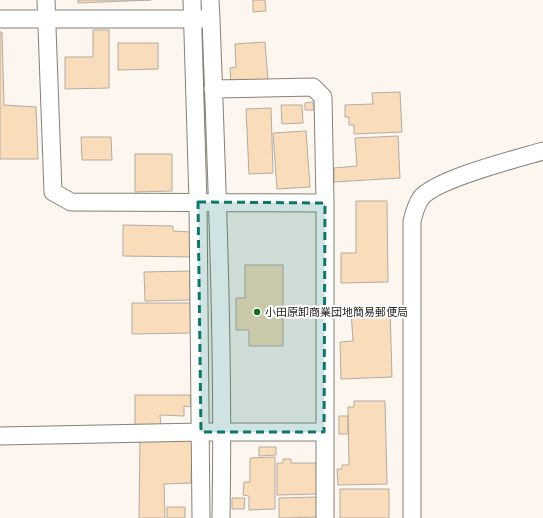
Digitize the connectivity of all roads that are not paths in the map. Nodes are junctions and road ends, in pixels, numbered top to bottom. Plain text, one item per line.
1 (46, 0) edge
2 (192, 0) edge
3 (210, 0) edge
4 (0, 19) edge
5 (193, 19) junction
6 (211, 19) junction
7 (48, 20) junction
8 (213, 89) junction
9 (543, 151) edge
10 (198, 202) junction
11 (217, 202) junction
12 (325, 203) junction
13 (201, 432) junction
14 (324, 432) junction
15 (222, 433) junction
16 (0, 436) edge
17 (200, 518) edge
18 (221, 518) edge
19 (325, 518) edge
20 (412, 518) edge

1 - 7 street
2 - 5 street
3 - 6 street
4 - 7 street
5 - 6 street
5 - 7 street
5 - 10 street
6 - 8 street
7 - 10 street
8 - 11 street
8 - 12 street
9 - 20 street
10 - 11 street
10 - 13 street
11 - 12 street
11 - 15 street
12 - 14 street
13 - 15 street
13 - 16 street
13 - 17 street
14 - 15 street
14 - 19 street
15 - 18 street

